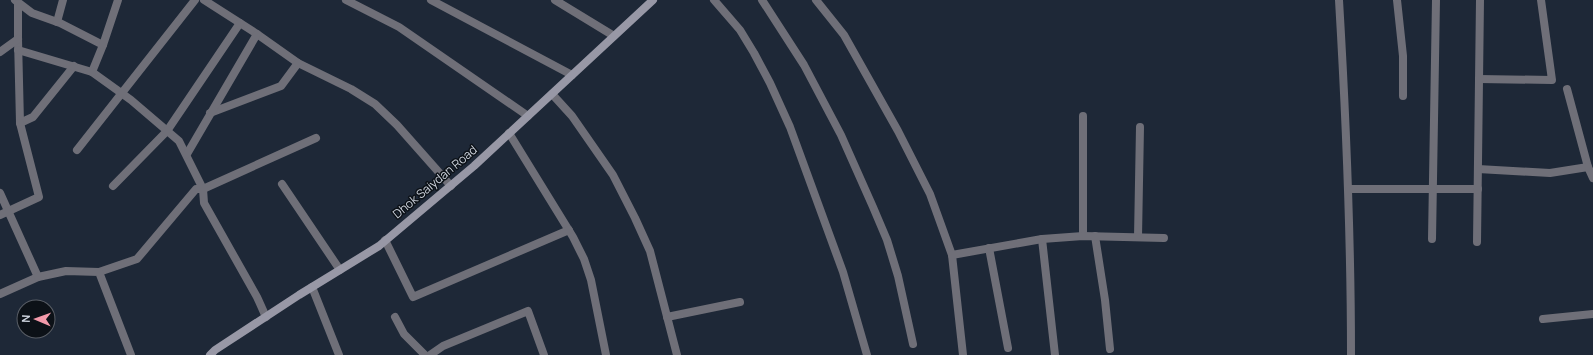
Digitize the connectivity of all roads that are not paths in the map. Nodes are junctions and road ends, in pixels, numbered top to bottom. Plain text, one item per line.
1 (64, 0) edge
2 (118, 0) edge
3 (195, 0) edge
4 (204, 0) edge
5 (346, 0) edge
6 (431, 0) edge
7 (555, 0) edge
8 (653, 0) edge
9 (714, 0) edge
10 (762, 0) edge
11 (816, 0) edge
12 (1339, 0) edge
13 (1397, 0) edge
14 (1436, 0) edge
15 (1480, 0) edge
16 (1541, 0) edge
17 (16, 2) edge
18 (57, 22) junction
19 (240, 23) junction
20 (257, 34) junction
21 (614, 36) junction
22 (18, 39) junction
23 (103, 45) junction
24 (18, 50) junction
25 (0, 52) edge
26 (298, 63) junction
27 (74, 66) junction
28 (92, 72) junction
29 (572, 75) junction
30 (1479, 79) junction
31 (1566, 89) dead end
32 (121, 93) junction
33 (552, 94) junction
34 (1403, 96) dead end
35 (210, 113) junction
36 (528, 116) junction
37 (1083, 116) dead end
38 (20, 123) junction
39 (1140, 127) dead end
40 (167, 131) junction
41 (509, 133) junction
42 (316, 138) dead end
43 (77, 150) dead end
44 (186, 154) junction
45 (1588, 167) junction
46 (1478, 168) junction
47 (1593, 178) edge
48 (282, 184) dead end
49 (113, 186) dead end
50 (451, 186) junction
51 (203, 188) junction
52 (1433, 188) junction
53 (1349, 189) junction
54 (1478, 189) junction
55 (0, 193) edge
56 (4, 213) edge
57 (569, 230) junction
58 (1083, 236) junction
59 (1095, 236) junction
60 (1138, 237) junction
61 (1164, 238) dead end
62 (1432, 238) dead end
63 (1042, 239) junction
64 (385, 240) junction
65 (1477, 242) dead end
66 (989, 248) junction
67 (952, 255) junction
68 (340, 270) junction
69 (99, 272) junction
70 (38, 277) junction
71 (312, 286) junction
72 (0, 294) edge
73 (740, 302) dead end
74 (1593, 314) edge
75 (266, 317) junction
76 (395, 317) dead end
77 (667, 317) junction
78 (1543, 319) dead end
79 (913, 344) dead end
80 (1008, 348) dead end
81 (1110, 349) dead end
82 (131, 355) edge
83 (210, 355) edge
84 (339, 355) edge
85 (425, 355) edge
86 (430, 355) edge
87 (544, 355) edge
88 (606, 355) edge
89 (677, 355) edge
90 (867, 355) edge
91 (963, 355) edge
92 (1055, 355) edge
93 (1351, 355) edge

1 - 18 street
2 - 23 street
3 - 32 street
4 - 19 street
5 - 36 street
6 - 29 street
7 - 21 street
8 - 21 main road, Dhok Saiydan Road
9 - 90 street
10 - 79 street
11 - 67 street
12 - 53 street
13 - 34 street
14 - 52 street
15 - 30 street
16 - 30 street
17 - 18 street
17 - 22 street
18 - 23 street
19 - 20 street
19 - 40 street
20 - 26 street
20 - 35 street
21 - 29 main road, Dhok Saiydan Road
22 - 24 street
22 - 25 street
23 - 28 street
24 - 27 street
24 - 38 street
26 - 35 street
26 - 50 street
27 - 28 street
27 - 38 street
28 - 32 street
29 - 33 main road, Dhok Saiydan Road
30 - 46 street
31 - 45 street
32 - 40 street
32 - 43 street
33 - 36 main road, Dhok Saiydan Road
33 - 77 street
35 - 44 street
36 - 41 main road, Dhok Saiydan Road
37 - 58 street
38 - 56 street
39 - 60 street
40 - 44 street
40 - 49 street
41 - 50 main road, Dhok Saiydan Road
41 - 57 street
42 - 51 street
44 - 51 street
45 - 46 street
45 - 47 street
46 - 54 street
48 - 68 street
50 - 64 main road, Dhok Saiydan Road
51 - 69 street
51 - 75 street
52 - 53 street
52 - 54 street
52 - 62 street
53 - 93 street
54 - 65 street
55 - 56 street
56 - 70 street
57 - 64 street
57 - 88 street
58 - 59 street
58 - 63 street
59 - 60 street
59 - 81 street
60 - 61 street
63 - 66 street
63 - 92 street
64 - 68 main road, Dhok Saiydan Road
66 - 67 street
66 - 80 street
67 - 91 street
68 - 71 main road, Dhok Saiydan Road
69 - 70 street
69 - 82 street
70 - 72 street
71 - 75 main road, Dhok Saiydan Road
71 - 84 street
73 - 77 street
74 - 78 street
75 - 83 main road, Dhok Saiydan Road
76 - 85 street
77 - 89 street
86 - 87 street

